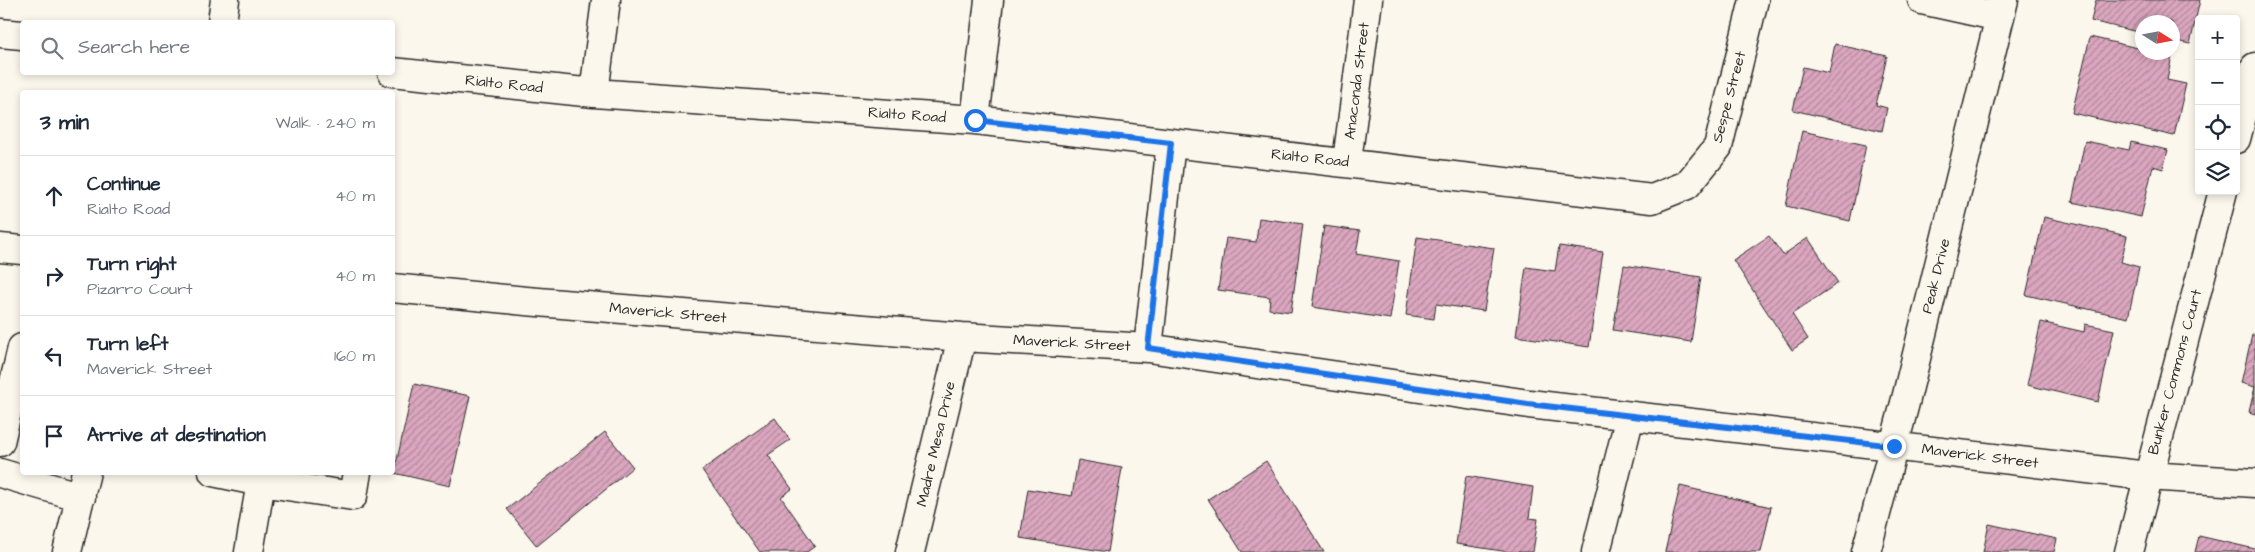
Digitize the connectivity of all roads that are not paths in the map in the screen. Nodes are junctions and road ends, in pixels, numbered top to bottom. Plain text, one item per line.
1 (225, 0) edge
2 (606, 0) edge
3 (989, 0) edge
4 (1368, 0) edge
5 (1754, 0) edge
6 (1922, 0) edge
7 (2002, 8) edge
8 (222, 20) edge
9 (0, 33) edge
10 (20, 35) edge
11 (2255, 67) edge
12 (395, 72) edge
13 (594, 93) junction
14 (975, 120) junction
15 (2240, 124) edge
16 (1171, 143) junction
17 (1347, 162) junction
18 (1687, 185) joint
19 (2222, 195) edge
20 (0, 248) edge
21 (20, 250) edge
22 (395, 291) edge
23 (962, 337) junction
24 (1148, 348) junction
25 (20, 357) edge
26 (1630, 416) junction
27 (0, 442) edge
28 (1894, 446) junction
29 (0, 473) edge
30 (227, 475) edge
31 (356, 475) edge
32 (2148, 476) junction
33 (261, 482) junction
34 (2255, 483) edge
35 (83, 485) edge
36 (67, 552) edge
37 (249, 552) edge
38 (910, 552) edge
39 (1596, 552) edge
40 (1866, 552) edge
41 (2129, 552) edge

1 - 8 street
2 - 13 street
3 - 14 street
4 - 17 street, Anaconda Street
5 - 18 street, Sespe Street
6 - 7 street
7 - 28 street, Peak Drive
9 - 10 street
11 - 15 street
12 - 13 street, Rialto Road
13 - 14 street, Rialto Road
14 - 16 street, Rialto Road
16 - 17 street, Rialto Road
16 - 24 street
17 - 18 street, Rialto Road
19 - 32 street, Bunker Commons Court
20 - 21 street
22 - 23 street, Maverick Street
23 - 24 street, Maverick Street
23 - 38 street, Madre Mesa Drive
24 - 26 street, Maverick Street
25 - 27 street
26 - 28 street, Maverick Street
26 - 39 street
28 - 32 street, Maverick Street
28 - 40 street, Peak Drive
29 - 35 street
30 - 33 street
31 - 33 street
32 - 34 street, Maverick Street
32 - 41 street, Bunker Commons Court
33 - 37 street
35 - 36 street

